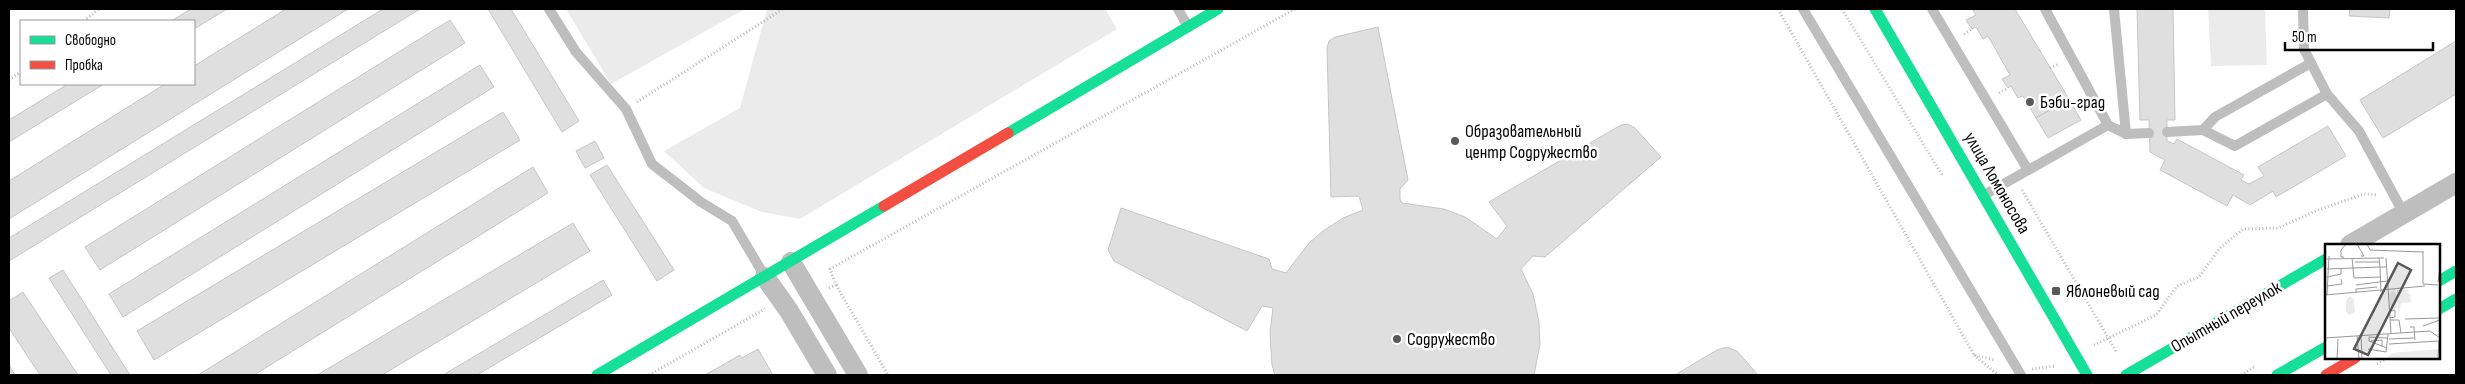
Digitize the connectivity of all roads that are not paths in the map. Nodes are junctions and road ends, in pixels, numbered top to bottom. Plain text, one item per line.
1 (549, 9) edge
2 (1178, 9) edge
3 (1218, 9) edge
4 (1803, 9) edge
5 (1875, 9) edge
6 (1932, 9) edge
7 (2045, 9) edge
8 (2114, 9) edge
9 (2303, 9) edge
10 (1188, 26) junction
11 (2311, 63) junction
12 (2328, 94) junction
13 (2108, 125) junction
14 (2203, 130) junction
15 (2167, 132) dead end
16 (2149, 133) dead end
17 (2126, 134) junction
18 (2028, 170) junction
19 (2456, 183) edge
20 (1984, 195) junction
21 (2404, 214) junction
22 (2352, 244) edge
23 (2325, 260) edge
24 (791, 262) junction
25 (2456, 271) edge
26 (765, 277) junction
27 (2440, 280) edge
28 (2456, 299) edge
29 (2440, 308) edge
30 (2325, 347) edge
31 (2354, 359) edge
32 (597, 375) edge
33 (827, 375) edge
34 (858, 375) edge
35 (2021, 375) edge
36 (2087, 375) edge
37 (2126, 375) edge
38 (2277, 375) edge
39 (2326, 375) edge

1 - 26 lane
2 - 10 lane
3 - 10 street
4 - 35 lane
5 - 20 street, улица Ломоносова
6 - 18 lane
7 - 13 lane
8 - 17 lane
9 - 11 lane
10 - 24 street
11 - 12 lane
11 - 14 lane
12 - 14 lane
12 - 21 lane
13 - 17 lane
13 - 18 lane
14 - 15 lane
16 - 17 lane
18 - 20 lane
19 - 21 street
20 - 36 street, улица Ломоносова
21 - 22 street
23 - 37 street, Опытный переулок
24 - 26 street
24 - 34 street
25 - 27 street
26 - 32 street
26 - 33 street
28 - 29 street
30 - 38 street
31 - 39 street

